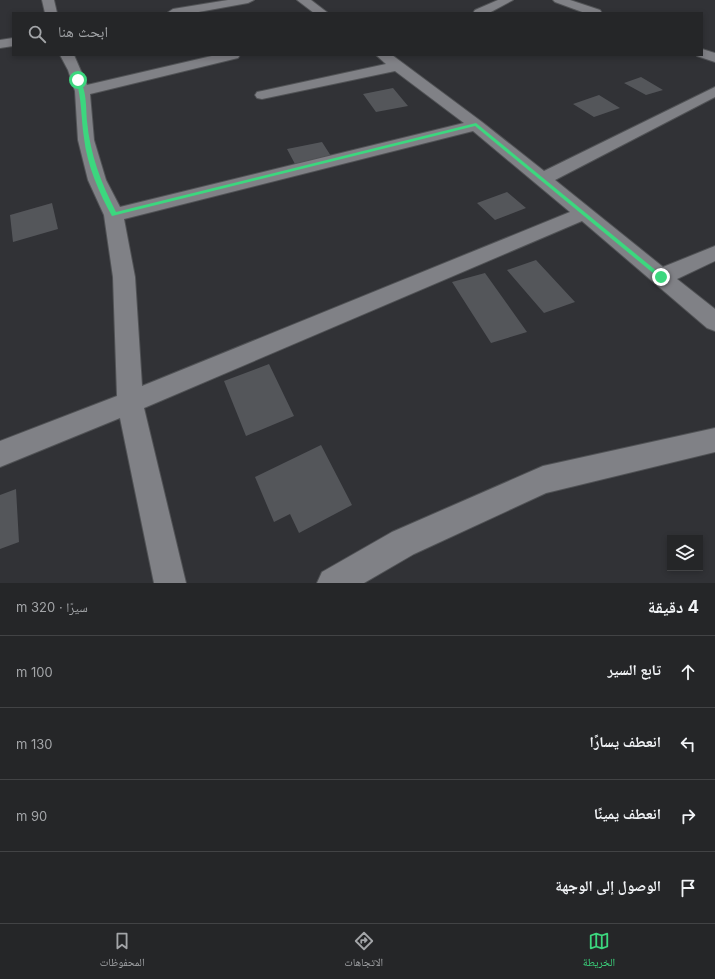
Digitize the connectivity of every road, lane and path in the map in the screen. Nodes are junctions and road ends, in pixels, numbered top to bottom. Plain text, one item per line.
1 (48, 0) edge
2 (248, 0) edge
3 (303, 0) edge
4 (507, 0) edge
5 (559, 0) edge
6 (51, 12) edge
7 (179, 12) edge
8 (321, 12) edge
9 (481, 12) edge
10 (593, 12) edge
11 (12, 42) edge
12 (0, 44) edge
13 (703, 53) edge
14 (68, 56) edge
15 (229, 56) edge
16 (715, 58) edge
17 (390, 60) edge
18 (82, 91) junction
19 (262, 94) dead end
20 (711, 98) edge
21 (476, 125) junction
22 (543, 178) junction
23 (584, 213) junction
24 (114, 215) junction
25 (715, 253) edge
26 (661, 277) junction
27 (715, 322) edge
28 (130, 402) junction
29 (715, 440) edge
30 (0, 454) edge
31 (166, 581) edge
32 (333, 583) edge

1 - 6 street
2 - 7 street
3 - 8 street
4 - 9 street
5 - 10 street
11 - 12 street
13 - 16 street
14 - 18 street
15 - 18 street
17 - 19 street
17 - 21 street
18 - 24 street
20 - 22 street
21 - 22 street
21 - 24 street
22 - 23 street
23 - 26 street
23 - 28 street
24 - 28 street
25 - 26 street
26 - 27 street
28 - 30 street
28 - 31 street
29 - 32 street

